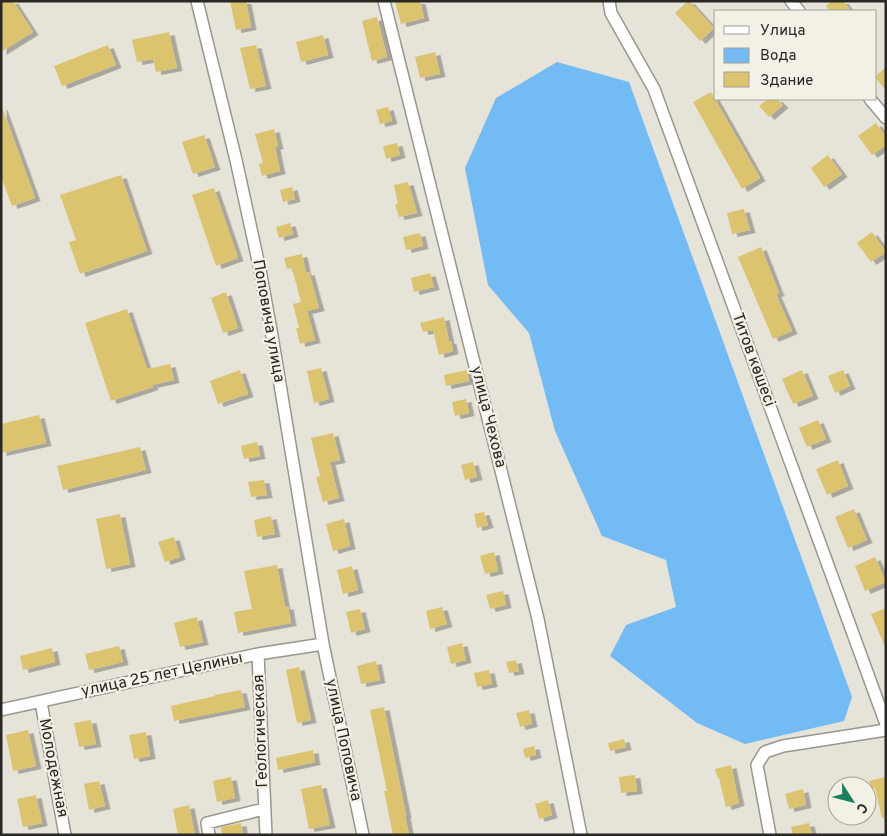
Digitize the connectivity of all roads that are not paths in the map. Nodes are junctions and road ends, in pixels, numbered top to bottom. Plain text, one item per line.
1 (197, 1) edge
2 (384, 1) edge
3 (609, 1) edge
4 (871, 100) edge
5 (886, 118) edge
6 (323, 644) junction
7 (258, 654) junction
8 (40, 702) junction
9 (1, 710) edge
10 (886, 724) edge
11 (886, 730) edge
12 (264, 809) junction
13 (65, 835) edge
14 (210, 835) edge
15 (266, 835) edge
16 (363, 835) edge
17 (581, 835) edge
18 (770, 835) edge

1 - 6 street, Поповича улица
2 - 17 street, улица Чехова
3 - 10 street, Титов көшесі
4 - 5 street
6 - 7 street, улица 25 лет Целины
6 - 16 street, улица Поповича
7 - 8 street, улица 25 лет Целины
7 - 12 street, Геологическая
8 - 9 street, улица 25 лет Целины
8 - 13 street, Молодежная
11 - 18 street
12 - 14 street, Геологическая
12 - 15 street, Геологическая

